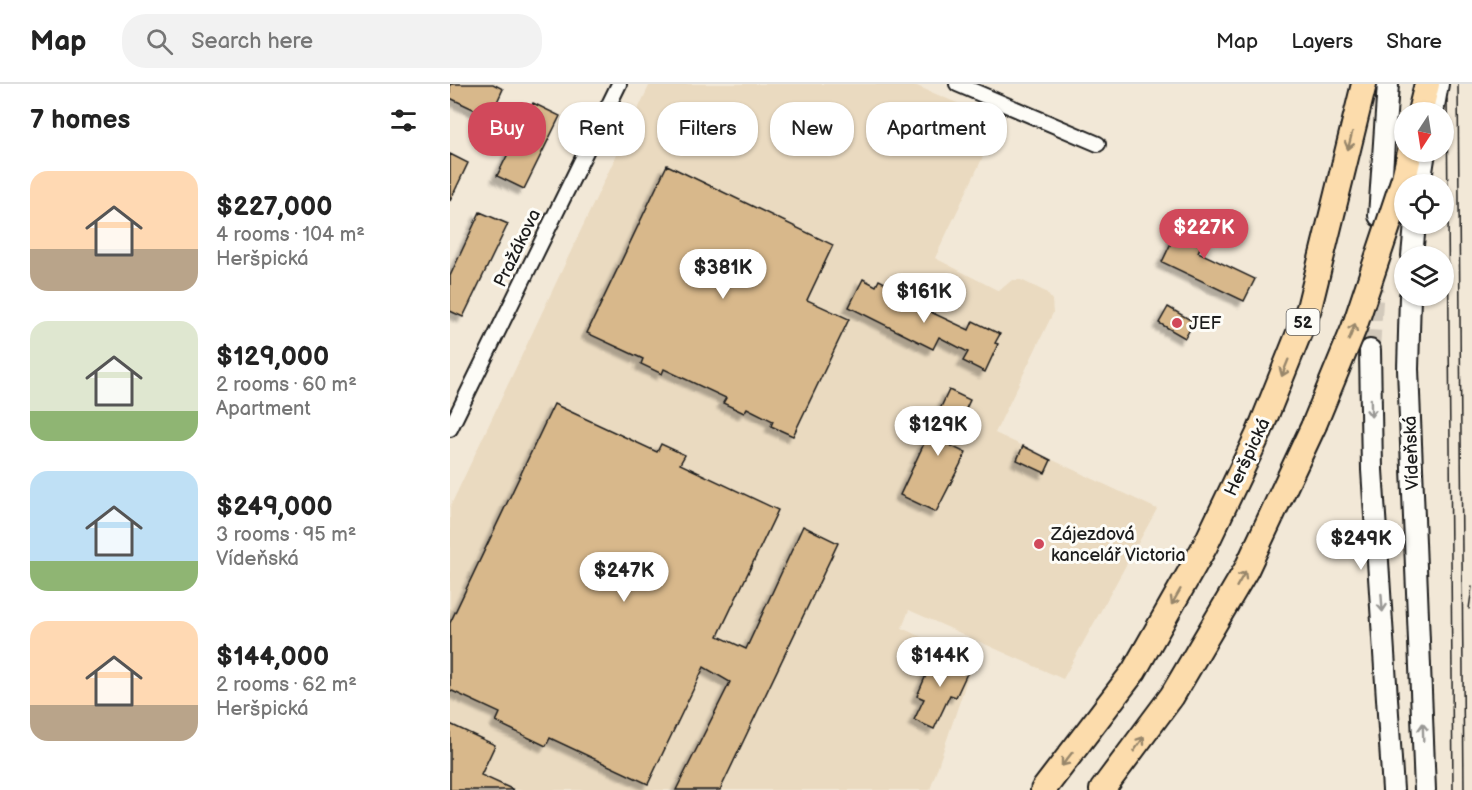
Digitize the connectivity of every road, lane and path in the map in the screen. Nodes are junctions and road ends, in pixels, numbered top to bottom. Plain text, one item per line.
1 (619, 84) edge
2 (957, 84) edge
3 (1364, 84) edge
4 (1388, 84) edge
5 (1427, 84) edge
6 (1438, 84) edge
7 (1422, 102) edge
8 (1435, 102) edge
9 (1098, 144) dead end
10 (1407, 162) edge
11 (1379, 216) dead end
12 (1410, 306) edge
13 (1370, 350) tunnel mouth
14 (450, 429) edge
15 (1043, 790) edge
16 (1102, 790) edge
17 (1393, 790) edge
18 (1425, 790) edge

1 - 14 street, Pražákova
2 - 9 street
3 -> 15 highway, Heršpická / 52
4 - 11 main road
5 - 7 highway
6 - 8 main road
16 -> 10 highway, bridge
18 -> 12 main road, Vídeňská
13 -> 17 main road

